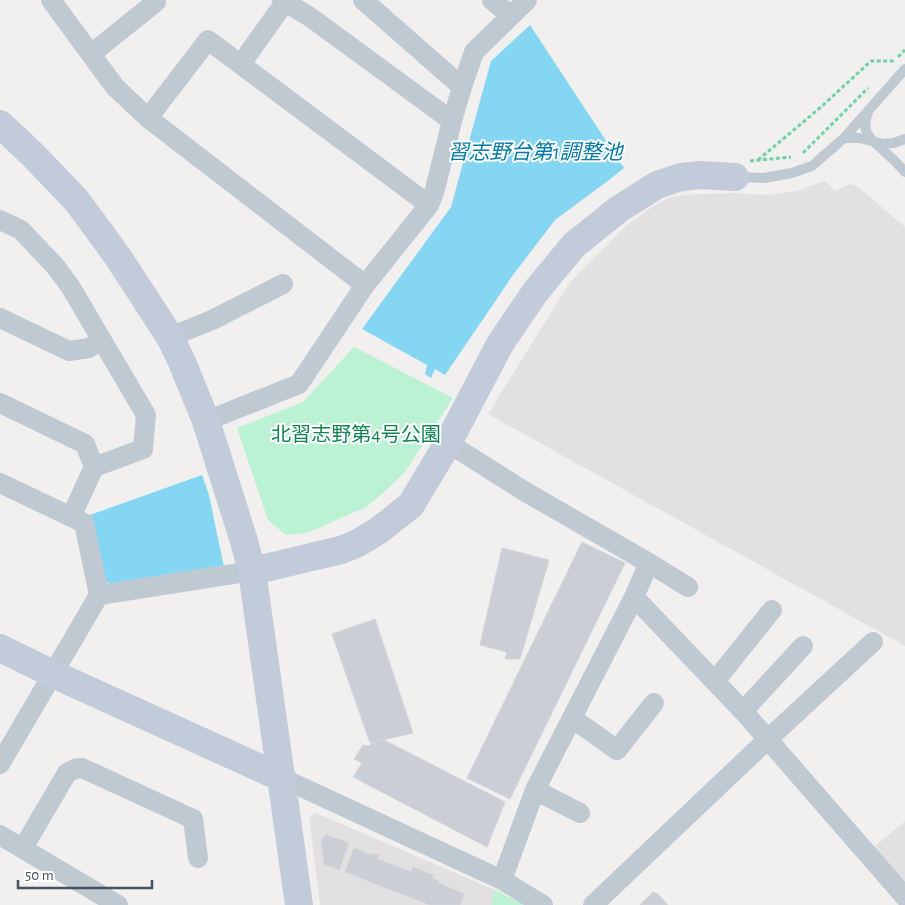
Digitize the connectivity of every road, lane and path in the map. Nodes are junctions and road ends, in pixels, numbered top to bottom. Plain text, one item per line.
1 (51, 0) edge
2 (155, 0) edge
3 (364, 0) edge
4 (492, 0) edge
5 (527, 0) edge
6 (284, 1) edge
7 (510, 16) junction
8 (905, 50) edge
9 (91, 54) junction
10 (897, 61) dead end
11 (240, 64) junction
12 (891, 64) dead end
13 (905, 69) edge
14 (870, 85) dead end
15 (462, 87) junction
16 (869, 110) junction
17 (148, 118) junction
18 (452, 121) junction
19 (0, 124) edge
20 (844, 138) junction
21 (905, 139) edge
22 (873, 142) junction
23 (756, 161) junction
24 (741, 169) junction
25 (905, 172) edge
26 (429, 205) junction
27 (0, 220) edge
28 (283, 284) dead end
29 (365, 285) junction
30 (0, 318) edge
31 (170, 337) junction
32 (102, 340) junction
33 (0, 403) edge
34 (206, 421) junction
35 (448, 443) junction
36 (94, 466) junction
37 (0, 483) edge
38 (71, 517) junction
39 (649, 563) junction
40 (252, 571) junction
41 (688, 587) dead end
42 (98, 595) junction
43 (634, 597) junction
44 (772, 610) dead end
45 (874, 642) dead end
46 (803, 646) dead end
47 (0, 648) edge
48 (53, 674) junction
49 (715, 682) junction
50 (654, 703) dead end
51 (743, 711) junction
52 (572, 718) junction
53 (767, 740) junction
54 (0, 764) edge
55 (282, 778) junction
56 (535, 790) junction
57 (580, 813) dead end
58 (0, 835) edge
59 (23, 848) junction
60 (198, 858) dead end
61 (502, 880) junction
62 (905, 897) edge
63 (118, 905) edge
64 (299, 905) edge
65 (543, 905) edge
66 (593, 905) edge

1 - 9 street
2 - 9 street
3 - 15 street
4 - 7 street
5 - 7 street
6 - 11 street
6 - 18 street
7 - 15 street
8 - 12 path
9 - 17 street
10 - 23 path
11 - 17 street
11 - 26 street
13 - 16 lane
14 - 23 path
15 - 18 street
16 - 20 lane
16 - 22 lane
17 - 29 street
18 - 26 street
19 - 31 street
20 - 22 lane
20 - 24 lane
21 - 22 lane
22 - 25 lane
23 - 24 path
24 - 35 street
26 - 29 street
27 - 32 street
28 - 31 street
29 - 34 street
30 - 32 street
31 - 34 street
32 - 36 street
33 - 36 street
34 - 40 street
35 - 39 street
35 - 40 street
36 - 38 street
37 - 38 street
38 - 42 street
39 - 41 street
39 - 43 street
40 - 42 street
40 - 55 street
42 - 48 street
43 - 49 street
43 - 52 street
44 - 49 street
45 - 53 street
46 - 51 street
47 - 48 street
48 - 54 street
48 - 55 street
49 - 51 street
50 - 52 street
51 - 53 street
52 - 56 street
53 - 62 street
53 - 66 street
55 - 61 street
55 - 64 street
56 - 57 street
56 - 61 street
58 - 59 street
59 - 60 street
59 - 63 street
61 - 65 street

